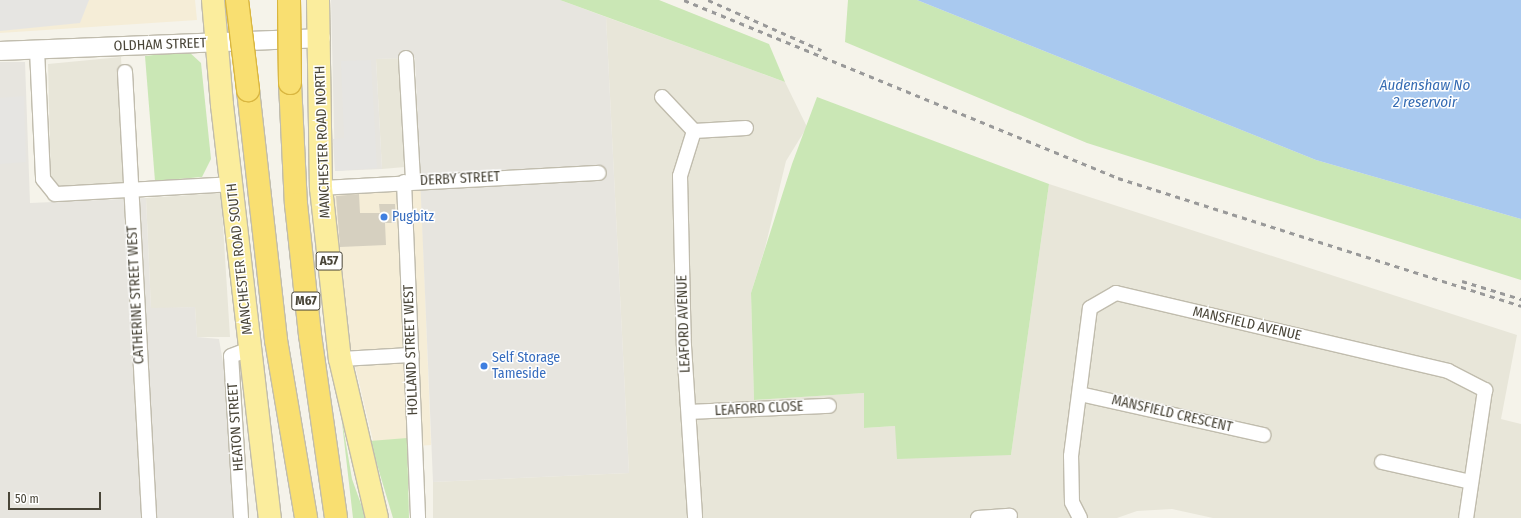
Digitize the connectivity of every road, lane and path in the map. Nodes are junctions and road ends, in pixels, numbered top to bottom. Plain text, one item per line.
1 (213, 0) edge
2 (238, 0) edge
3 (289, 0) edge
4 (318, 0) edge
5 (320, 38) junction
6 (215, 43) junction
7 (37, 50) junction
8 (0, 51) edge
9 (406, 58) dead end
10 (125, 72) dead end
11 (662, 97) dead end
12 (746, 128) dead end
13 (694, 131) junction
14 (599, 173) dead end
15 (409, 181) junction
16 (232, 184) junction
17 (321, 188) junction
18 (130, 192) junction
19 (249, 349) junction
20 (412, 355) junction
21 (340, 359) junction
22 (1080, 394) junction
23 (829, 406) dead end
24 (689, 412) junction
25 (1263, 435) dead end
26 (1382, 462) dead end
27 (1471, 482) junction
28 (1010, 516) dead end
29 (149, 518) edge
30 (241, 518) edge
31 (270, 518) edge
32 (306, 518) edge
33 (336, 518) edge
34 (377, 518) edge
35 (418, 518) edge
36 (695, 518) edge
37 (978, 518) edge
38 (1080, 518) edge
39 (1466, 518) edge

1 - 6 main road, MANCHESTER ROAD SOUTH
2 - 32 highway, M67, bridge
3 - 33 highway, M67, bridge
4 - 5 main road, MANCHESTER ROAD NORTH / A57
5 - 6 street, OLDHAM STREET
5 - 17 main road, MANCHESTER ROAD NORTH / A57
6 - 7 street, OLDHAM STREET
6 - 16 main road, MANCHESTER ROAD SOUTH
7 - 8 street, OLDHAM STREET
7 - 18 street
9 - 15 street, HOLLAND STREET WEST
10 - 18 street, CATHERINE STREET WEST
11 - 13 street
12 - 13 street
13 - 24 street, LEAFORD AVENUE
14 - 15 street, DERBY STREET
15 - 17 street, DERBY STREET
15 - 20 street, HOLLAND STREET WEST
16 - 18 street
16 - 19 main road, MANCHESTER ROAD SOUTH
17 - 21 main road, MANCHESTER ROAD NORTH / A57
18 - 29 street, CATHERINE STREET WEST
19 - 30 street, HEATON STREET
19 - 31 main road, MANCHESTER ROAD SOUTH
20 - 21 street
20 - 35 street, HOLLAND STREET WEST
21 - 34 main road, MANCHESTER ROAD NORTH / A57
22 - 25 street, MANSFIELD CRESCENT
22 - 27 street, MANSFIELD AVENUE
22 - 38 street, MANSFIELD AVENUE
23 - 24 street, LEAFORD CLOSE
24 - 36 street, LEAFORD AVENUE
26 - 27 street
27 - 39 street, MANSFIELD AVENUE
28 - 37 street

